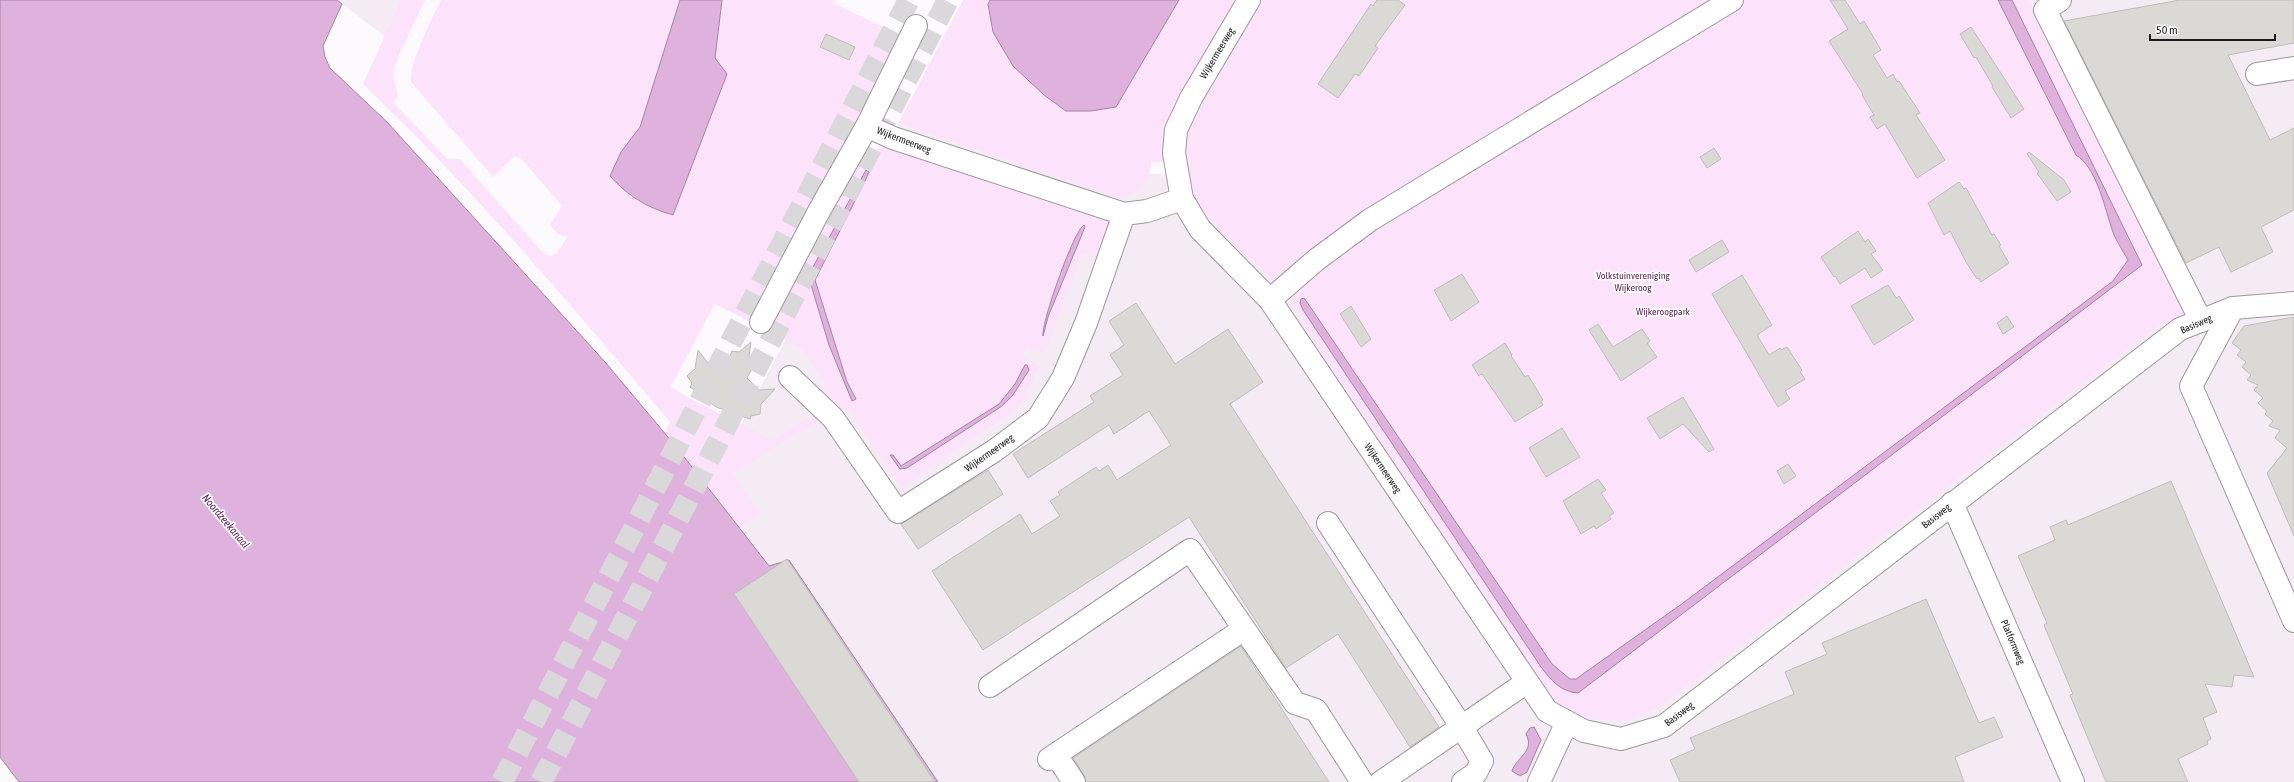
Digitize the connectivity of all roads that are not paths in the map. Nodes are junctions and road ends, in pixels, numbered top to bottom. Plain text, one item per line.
1 (1249, 0) edge
2 (1732, 0) edge
3 (2060, 0) edge
4 (916, 26) dead end
5 (2294, 68) edge
6 (2257, 74) dead end
7 (867, 126) junction
8 (1182, 199) junction
9 (1124, 214) junction
10 (1270, 300) junction
11 (2294, 303) edge
12 (2233, 308) junction
13 (2201, 321) junction
14 (761, 322) dead end
15 (790, 377) dead end
16 (1952, 503) junction
17 (1328, 523) dead end
18 (2294, 620) edge
19 (1244, 629) junction
20 (1527, 682) junction
21 (990, 686) dead end
22 (1461, 726) junction
23 (1576, 727) junction
24 (1074, 782) edge
25 (1362, 782) edge
26 (1381, 782) edge
27 (1463, 782) edge
28 (1539, 782) edge
29 (2073, 782) edge

1 - 8 street, Wijkermeerweg
2 - 10 street
3 - 13 street
4 - 7 street, Wijkermeerweg
5 - 6 street
7 - 9 street, Wijkermeerweg
7 - 14 street, Wijkermeerweg
8 - 9 street, Wijkermeerweg
8 - 10 street, Wijkermeerweg
9 - 15 street, Wijkermeerweg
10 - 20 street, Wijkermeerweg
11 - 12 street, Basisweg
12 - 13 street, Basisweg
12 - 18 street
13 - 16 street, Basisweg
16 - 23 street, Basisweg
16 - 29 street, Platformweg
17 - 22 street
19 - 21 street
19 - 24 street
19 - 25 street
20 - 22 street
20 - 23 street, Wijkermeerweg
22 - 26 street
22 - 27 street
23 - 28 street

